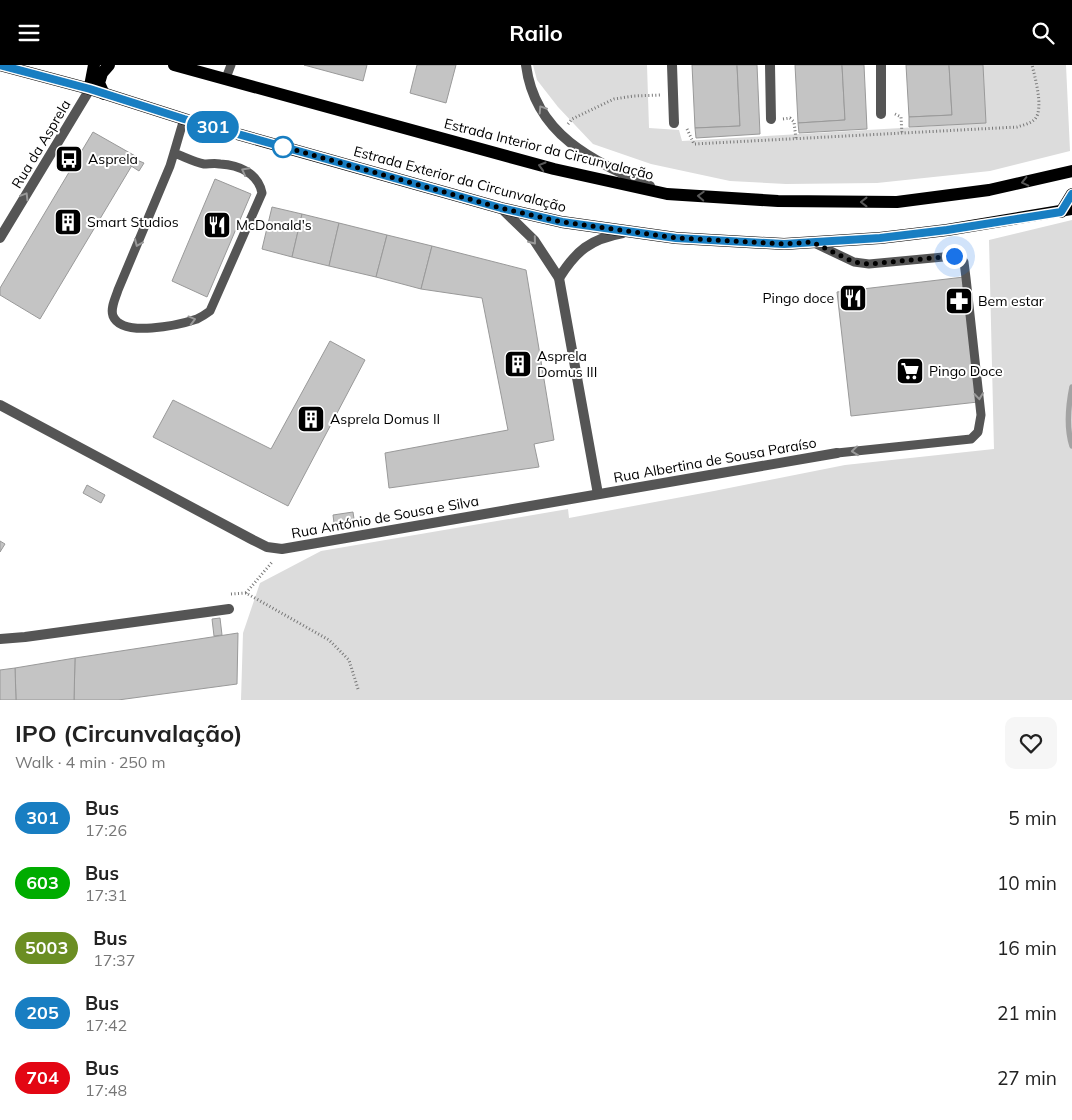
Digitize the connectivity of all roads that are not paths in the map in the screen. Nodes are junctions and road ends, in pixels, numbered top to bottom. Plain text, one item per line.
1 (0, 65) edge
2 (94, 65) edge
3 (108, 65) edge
4 (174, 65) edge
5 (231, 65) edge
6 (526, 65) edge
7 (672, 65) edge
8 (770, 65) edge
9 (882, 65) edge
10 (226, 78) junction
11 (90, 89) junction
12 (104, 94) junction
13 (881, 114) road end
14 (184, 119) junction
15 (771, 119) road end
16 (674, 123) road end
17 (174, 153) junction
18 (1072, 171) edge
19 (666, 194) junction
20 (1072, 195) edge
21 (501, 208) junction
22 (1067, 210) edge
23 (629, 232) junction
24 (0, 238) edge
25 (812, 242) junction
26 (559, 278) junction
27 (0, 405) edge
28 (837, 453) joint
29 (598, 494) junction
30 (229, 609) road end
31 (0, 639) edge

1 - 11 main road, Estrada Exterior da Circunvalação
2 - 11 main road
3 - 12 main road
4 - 10 main road, Estrada Interior da Circunvalação
5 - 10 lane
19 -> 6 street
7 - 16 street
8 - 15 street
9 - 13 street
19 -> 10 main road, Estrada Interior da Circunvalação
11 - 12 main road, Estrada Exterior da Circunvalação
24 -> 11 street, Rua da Asprela
12 - 14 main road, Estrada Exterior da Circunvalação
14 - 17 lane
14 - 21 main road, Estrada Exterior da Circunvalação
17 -> 17 lane
18 -> 19 main road, Estrada Interior da Circunvalação
20 - 22 main road
21 - 23 main road, Estrada Exterior da Circunvalação
21 -> 26 street
22 - 25 main road, Estrada Exterior da Circunvalação
23 - 25 main road, Estrada Exterior da Circunvalação
23 - 26 street
25 -> 28 lane
26 - 29 street
27 - 29 street, Rua António de Sousa e Silva
28 - 29 street, Rua Albertina de Sousa Paraíso
30 - 31 street

